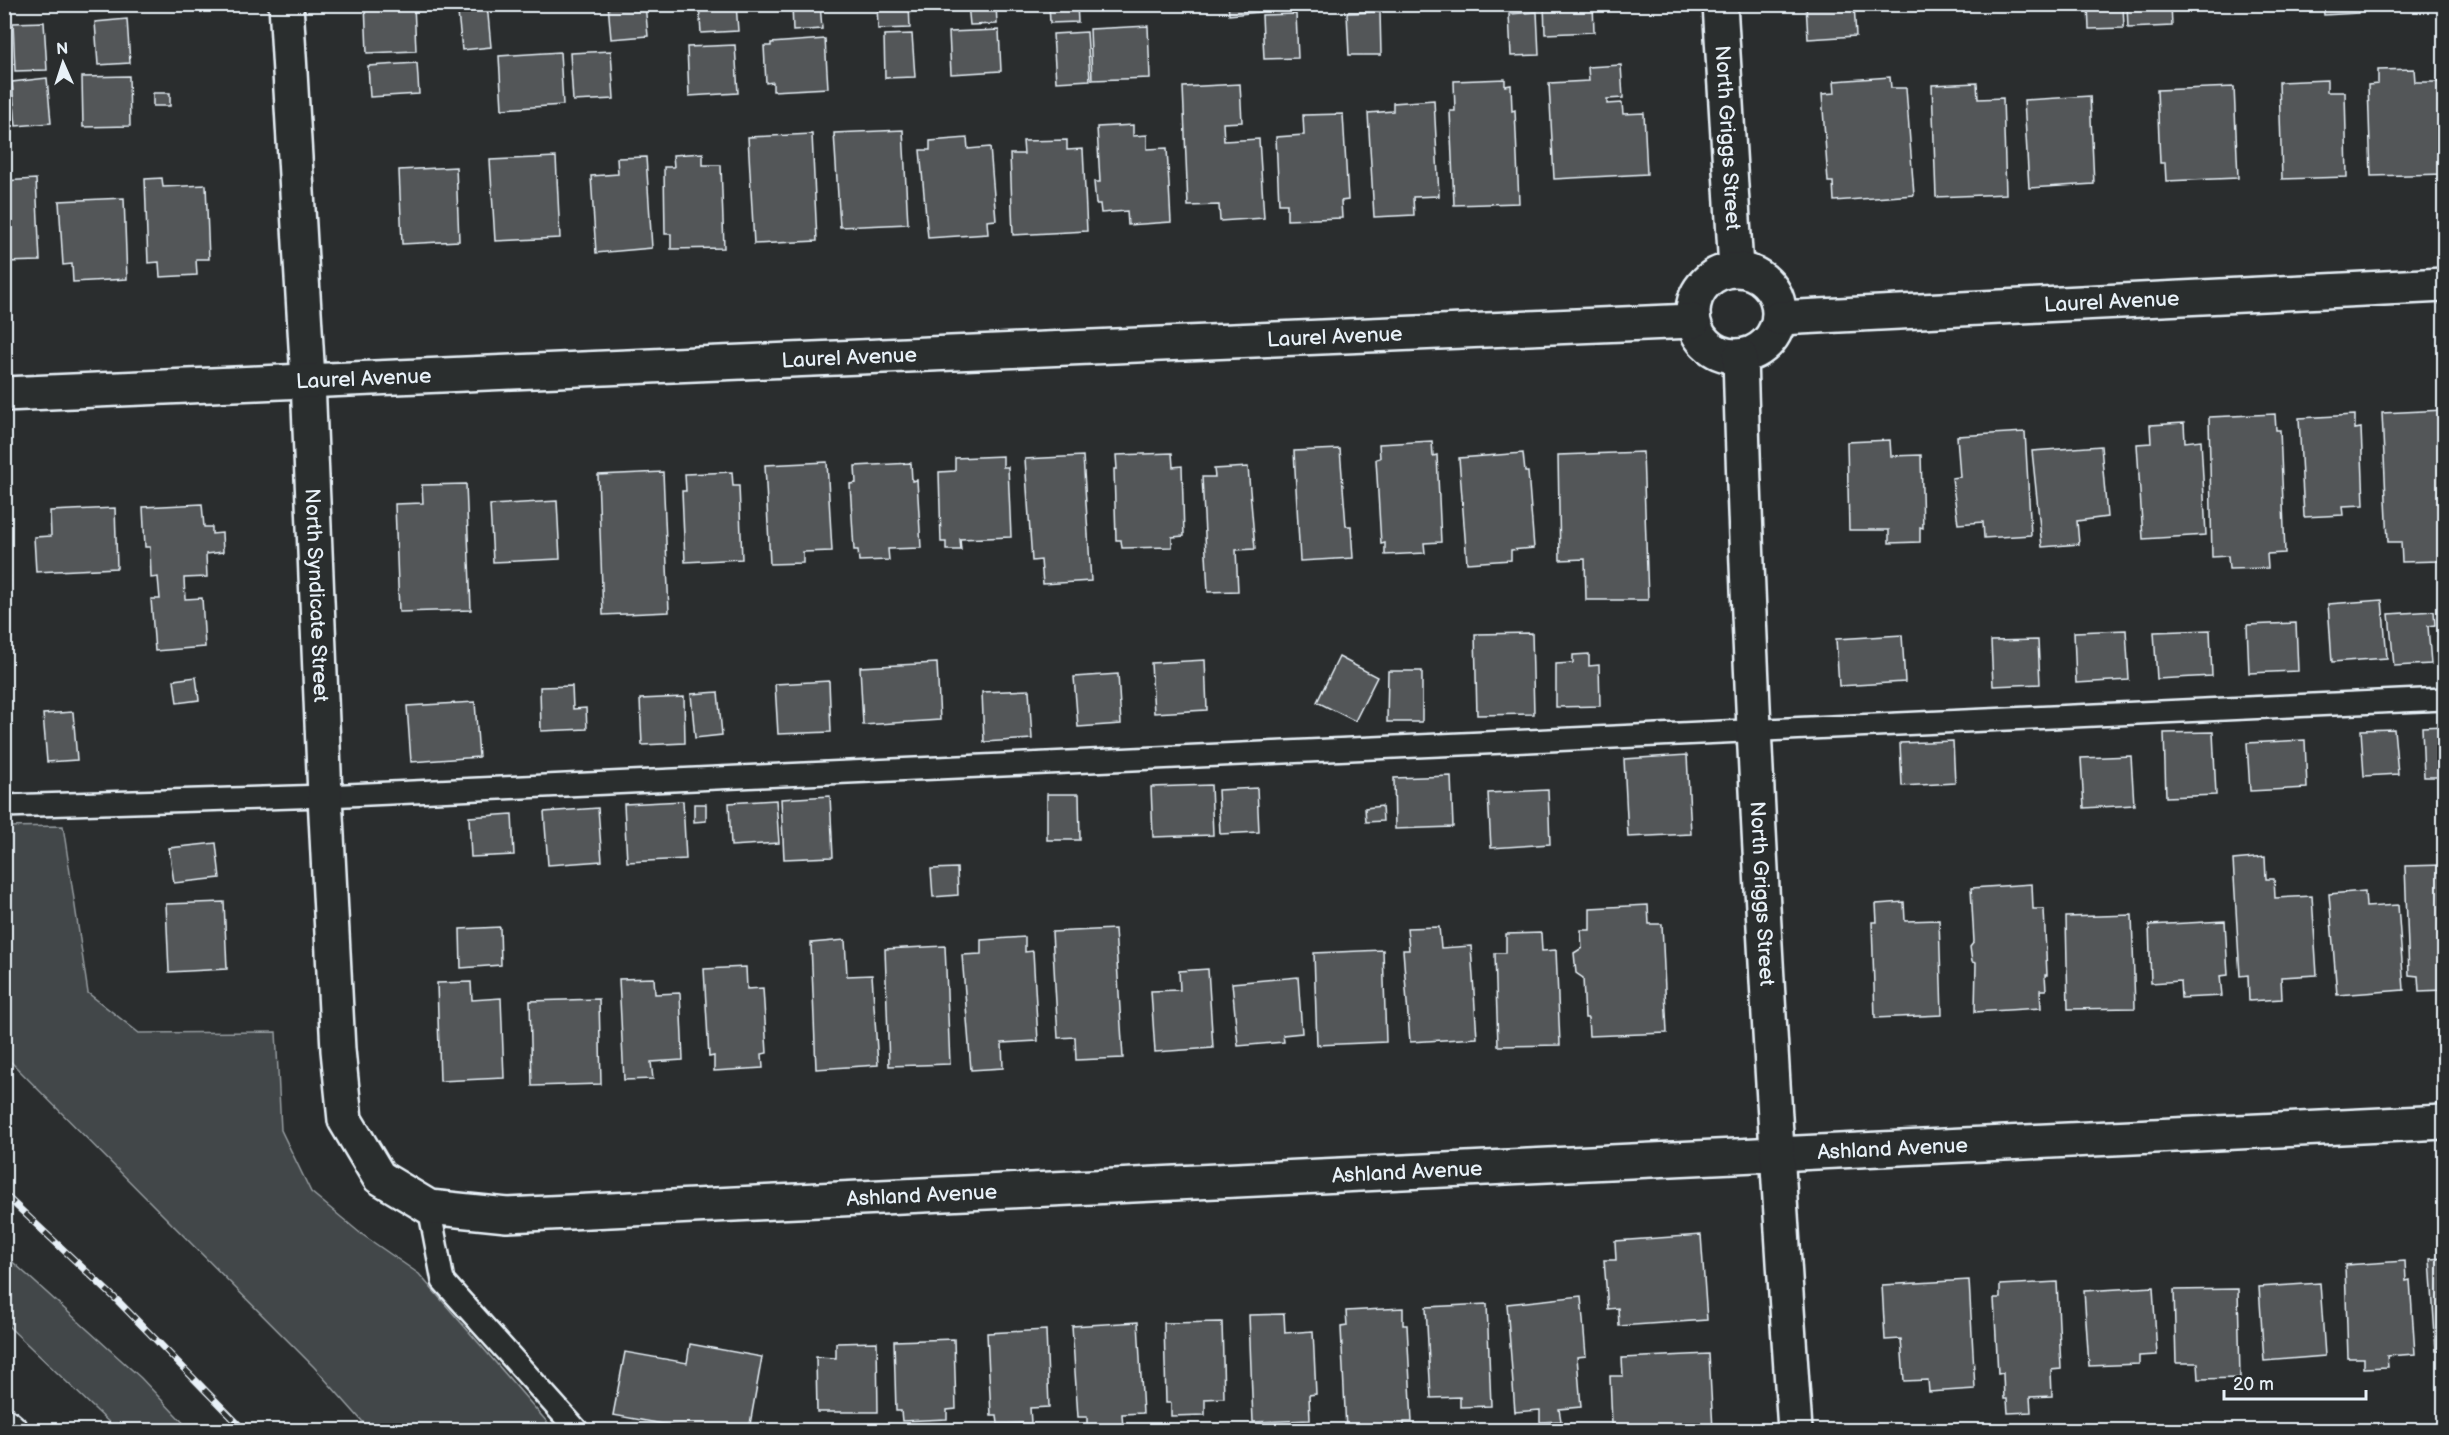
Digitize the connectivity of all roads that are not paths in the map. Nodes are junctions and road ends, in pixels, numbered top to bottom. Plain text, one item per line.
1 (286, 4) edge
2 (1720, 4) edge
3 (1736, 269) junction
4 (2445, 285) edge
5 (1779, 318) junction
6 (1693, 321) junction
7 (1740, 356) junction
8 (308, 380) junction
9 (4, 394) edge
10 (2445, 699) edge
11 (1753, 731) junction
12 (324, 796) junction
13 (4, 806) edge
14 (2445, 1122) edge
15 (1776, 1153) junction
16 (379, 1177) joint
17 (429, 1207) junction
18 (4, 1425) edge
19 (10, 1431) edge
20 (576, 1431) edge
21 (1795, 1431) edge

1 - 8 street, North Syndicate Street
2 - 3 street, North Griggs Street
3 - 5 street
3 - 6 street
4 - 5 street, Laurel Avenue
5 - 7 street
6 - 7 street
6 - 8 street, Laurel Avenue
7 - 11 street, North Griggs Street
8 - 9 street, Laurel Avenue
8 - 12 street, North Syndicate Street
10 - 11 lane
11 - 12 lane
11 - 15 street, North Griggs Street
12 - 13 lane
12 - 16 street, North Syndicate Street
14 - 15 street, Ashland Avenue
15 - 17 street, Ashland Avenue
15 - 21 street, North Griggs Street
16 - 17 street, Ashland Avenue
17 - 20 lane
18 - 19 street

